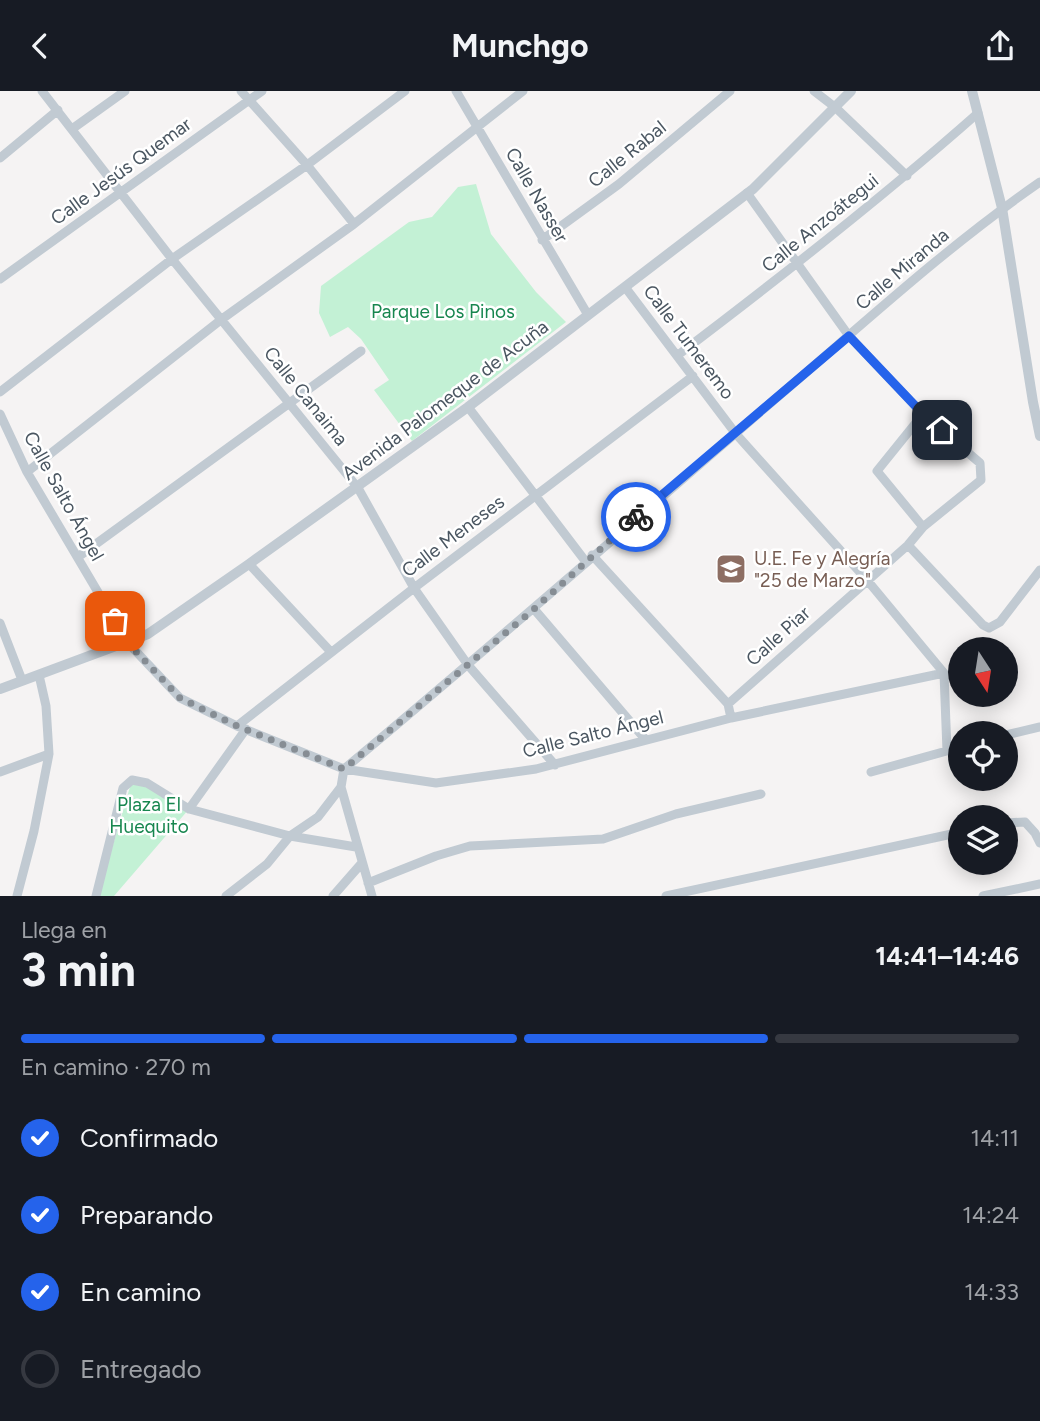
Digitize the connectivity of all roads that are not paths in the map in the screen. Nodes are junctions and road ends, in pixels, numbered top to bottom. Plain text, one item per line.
1 (42, 91) edge
2 (125, 91) edge
3 (241, 91) edge
4 (262, 91) edge
5 (405, 91) edge
6 (456, 91) edge
7 (523, 91) edge
8 (730, 91) edge
9 (814, 91) edge
10 (851, 91) edge
11 (972, 91) edge
12 (249, 100) junction
13 (836, 108) junction
14 (58, 110) junction
15 (978, 113) junction
16 (477, 127) junction
17 (72, 129) junction
18 (0, 158) edge
19 (307, 165) junction
20 (907, 176) junction
21 (1040, 182) edge
22 (747, 193) junction
23 (121, 194) junction
24 (1002, 208) junction
25 (354, 223) junction
26 (542, 240) junction
27 (172, 259) junction
28 (797, 265) junction
29 (0, 279) edge
30 (625, 287) junction
31 (588, 315) junction
32 (222, 319) junction
33 (849, 336) junction
34 (361, 351) dead end
35 (678, 355) junction
36 (693, 376) junction
37 (0, 392) edge
38 (289, 405) junction
39 (468, 407) junction
40 (0, 414) edge
41 (923, 414) junction
42 (736, 434) junction
43 (1040, 436) edge
44 (27, 472) junction
45 (358, 488) junction
46 (534, 496) junction
47 (923, 527) junction
48 (908, 545) junction
49 (78, 557) junction
50 (589, 559) junction
51 (249, 564) junction
52 (1040, 570) edge
53 (867, 580) junction
54 (414, 588) junction
55 (534, 609) junction
56 (0, 623) edge
57 (128, 643) junction
58 (331, 652) junction
59 (468, 665) junction
60 (944, 673) junction
61 (39, 675) junction
62 (22, 680) junction
63 (0, 689) edge
64 (728, 704) junction
65 (731, 718) junction
66 (242, 727) junction
67 (1040, 727) edge
68 (1018, 733) edge
69 (645, 739) junction
70 (947, 751) joint
71 (49, 754) junction
72 (555, 765) junction
73 (344, 769) junction
74 (0, 772) edge
75 (871, 772) dead end
76 (341, 787) junction
77 (761, 794) dead end
78 (189, 809) junction
79 (1018, 822) edge
80 (948, 835) edge
81 (290, 836) junction
82 (1040, 843) edge
83 (356, 847) junction
84 (361, 863) junction
85 (368, 883) junction
86 (1040, 884) edge
87 (18, 894) edge
88 (29, 896) edge
89 (96, 896) edge
90 (226, 896) edge
91 (333, 896) edge
92 (372, 896) edge
93 (666, 896) edge
94 (983, 896) edge

1 - 14 street, Calle Canaima
2 - 17 street
3 - 12 street
4 - 12 street, Calle Jesús Quemar
5 - 19 street
6 - 16 street, Calle Nasser
7 - 16 street
8 - 26 street, Calle Rabal
9 - 13 street
10 - 13 street, Avenida Palomeque de Acuña
11 - 15 street
12 - 19 street
12 - 23 street, Calle Jesús Quemar
13 - 20 street
13 - 22 street, Avenida Palomeque de Acuña
14 - 17 street, Calle Canaima
14 - 18 street
15 - 20 street, Calle Anzoátegui
15 - 24 street
16 - 25 street
16 - 26 street, Calle Nasser
17 - 23 street, Calle Canaima
19 - 25 street
19 - 27 street
20 - 28 street, Calle Anzoátegui
21 - 24 street, Calle Miranda
22 - 28 street
22 - 30 street, Avenida Palomeque de Acuña
23 - 27 street, Calle Canaima
23 - 29 street, Calle Jesús Quemar
24 - 33 street, Calle Miranda
24 - 43 street
25 - 32 street
26 - 31 street, Calle Nasser
27 - 32 street, Calle Canaima
27 - 37 street
28 - 33 street
28 - 35 street, Calle Anzoátegui
30 - 31 street, Avenida Palomeque de Acuña
30 - 35 street, Calle Tumeremo
31 - 39 street, Avenida Palomeque de Acuña
32 - 38 street, Calle Canaima
32 - 44 street
33 - 41 street
33 - 42 street, Calle Miranda
34 - 38 street
35 - 36 street, Calle Tumeremo
36 - 42 street, Calle Tumeremo
36 - 46 street, Calle Meneses
38 - 45 street, Calle Canaima
38 - 49 street
39 - 45 street, Avenida Palomeque de Acuña
39 - 46 street
40 - 44 street, Calle Salto Ángel
41 - 47 street
41 - 47 street, Calle Piar
42 - 50 street, Calle Miranda
42 - 53 street, Calle Tumeremo
44 - 49 street, Calle Salto Ángel
45 - 51 street, Avenida Palomeque de Acuña
45 - 54 street, Calle Canaima
46 - 50 street
46 - 54 street, Calle Meneses
47 - 48 street, Calle Piar
48 - 52 street
48 - 53 street, Calle Piar
49 - 57 street, Calle Salto Ángel
50 - 55 street, Calle Miranda
50 - 64 street
51 - 57 street, Avenida Palomeque de Acuña
51 - 58 street
53 - 60 street, Calle Tumeremo
53 - 64 street, Calle Piar
54 - 58 street, Calle Meneses
54 - 59 street, Calle Canaima
55 - 59 street, Calle Miranda
55 - 69 street
56 - 62 street
57 - 61 street, Avenida Palomeque de Acuña
57 - 66 street, Calle Salto Ángel
58 - 66 street, Calle Meneses
59 - 72 street, Calle Canaima
59 - 73 street, Calle Miranda
60 - 65 street, Calle Salto Ángel
60 - 70 street
61 - 62 street, Avenida Palomeque de Acuña
61 - 71 street
62 - 63 street, Avenida Palomeque de Acuña
64 - 65 street
65 - 69 street, Calle Salto Ángel
66 - 73 street, Calle Salto Ángel
66 - 78 street, Calle Meneses
67 - 68 street
69 - 72 street, Calle Salto Ángel
70 - 75 street
71 - 74 street
71 - 87 street
72 - 73 street, Calle Salto Ángel
73 - 76 street
76 - 81 street
76 - 83 street
77 - 85 street
78 - 81 street
78 - 89 street
79 - 82 street
80 - 93 street
81 - 83 street
81 - 90 street
83 - 84 street
84 - 85 street
84 - 91 street
85 - 92 street
86 - 94 street
87 - 88 street

